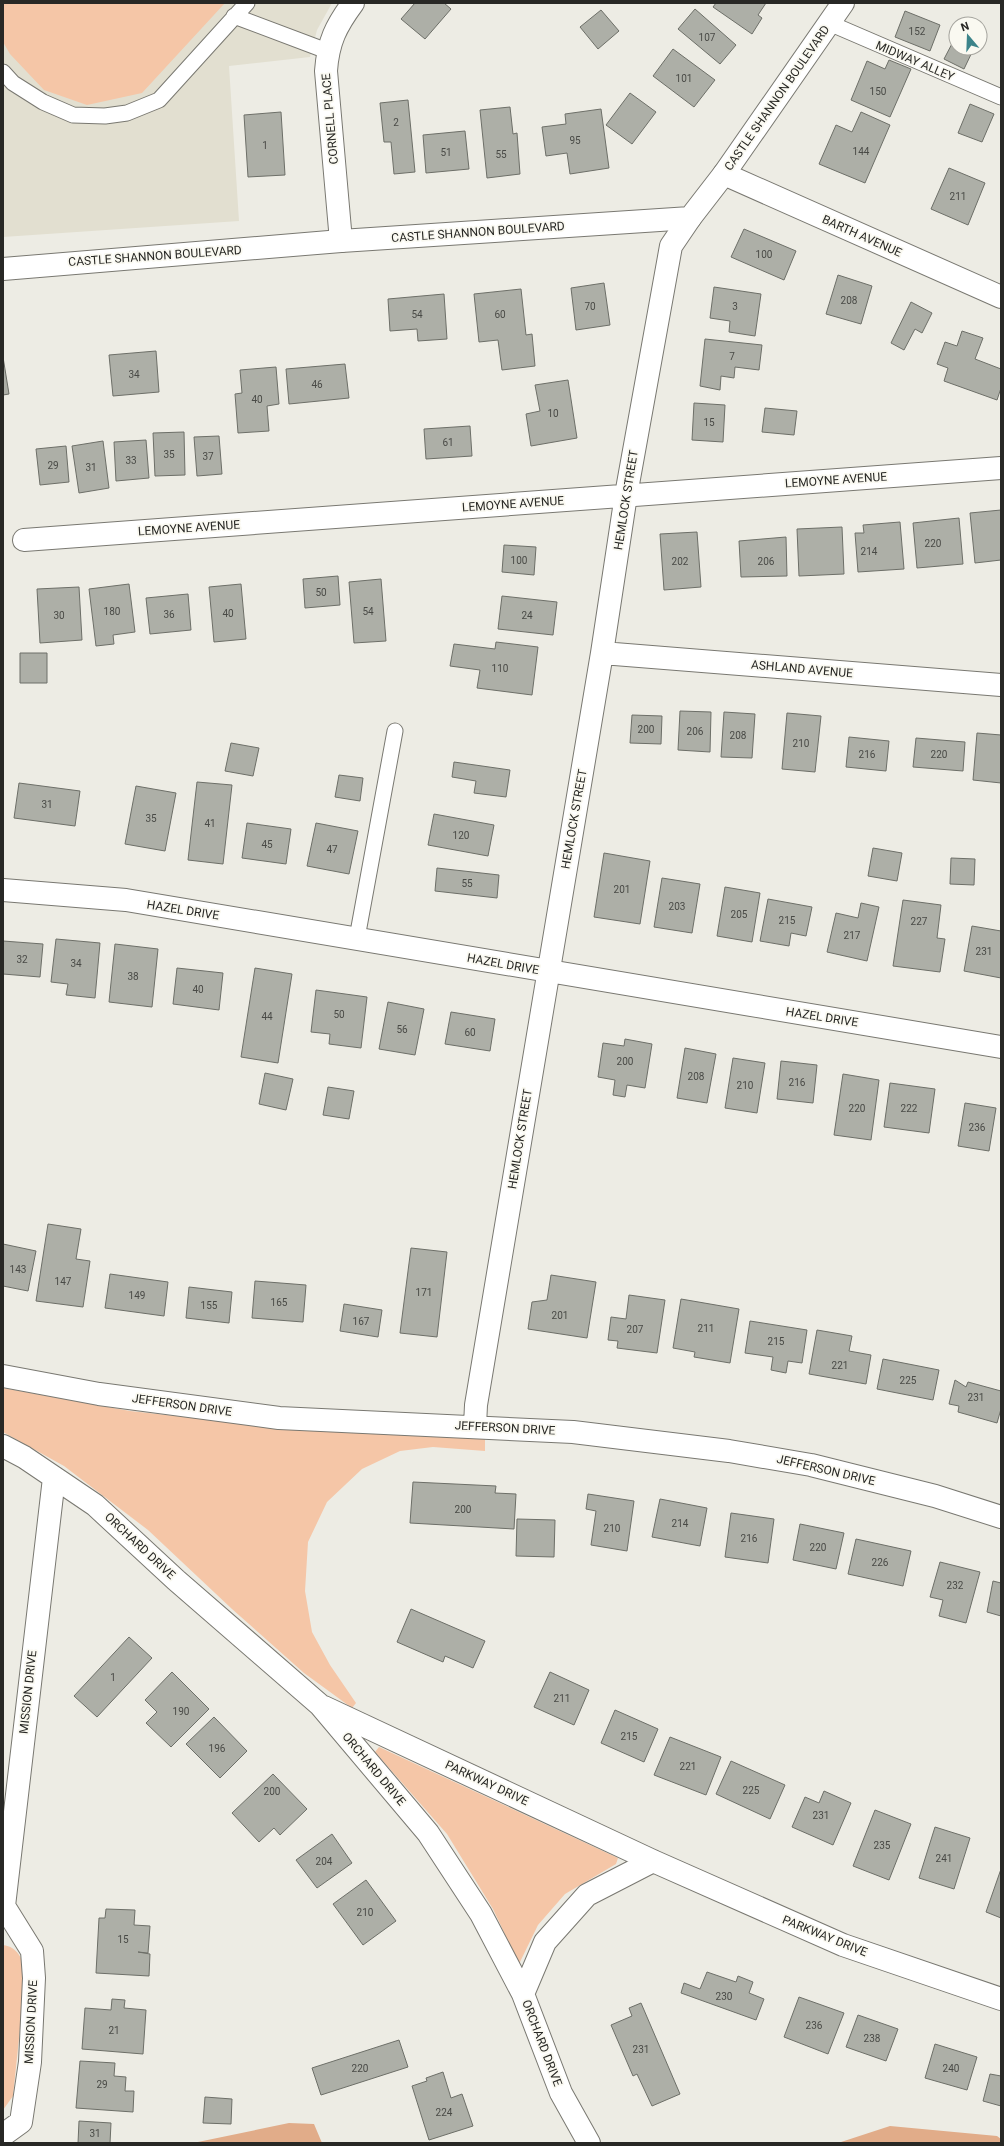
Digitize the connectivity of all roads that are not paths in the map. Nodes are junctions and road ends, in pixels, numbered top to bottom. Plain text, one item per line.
1 (246, 3) edge
2 (353, 3) edge
3 (843, 3) edge
4 (234, 16) junction
5 (829, 23) junction
6 (327, 51) junction
7 (3, 72) edge
8 (1001, 97) edge
9 (724, 174) junction
10 (690, 218) junction
11 (341, 241) junction
12 (3, 269) edge
13 (1001, 297) edge
14 (1001, 468) edge
15 (626, 495) junction
16 (24, 540) dead end
17 (602, 653) junction
18 (1001, 685) edge
19 (395, 731) dead end
20 (3, 890) edge
21 (357, 938) junction
22 (548, 972) junction
23 (1001, 1047) edge
24 (3, 1376) edge
25 (475, 1426) junction
26 (3, 1446) edge
27 (54, 1478) junction
28 (1001, 1517) edge
29 (320, 1705) junction
30 (653, 1861) junction
31 (3, 1907) edge
32 (523, 1994) junction
33 (1001, 1999) edge
34 (3, 2135) edge
35 (588, 2143) edge

1 - 4 lane
2 - 6 street, CORNELL PLACE
3 - 5 street, CASTLE SHANNON BOULEVARD
4 - 6 lane
4 - 7 lane
5 - 8 lane, MIDWAY ALLEY
5 - 9 street, CASTLE SHANNON BOULEVARD
6 - 11 street, CORNELL PLACE
9 - 10 street, CASTLE SHANNON BOULEVARD
9 - 13 street, BARTH AVENUE
10 - 11 street, CASTLE SHANNON BOULEVARD
10 - 15 street, HEMLOCK STREET
11 - 12 street, CASTLE SHANNON BOULEVARD
14 - 15 street, LEMOYNE AVENUE
15 - 16 street, LEMOYNE AVENUE
15 - 17 street, HEMLOCK STREET
17 - 18 street, ASHLAND AVENUE
17 - 22 street, HEMLOCK STREET
19 - 21 lane
20 - 21 street, HAZEL DRIVE
21 - 22 street, HAZEL DRIVE
22 - 23 street, HAZEL DRIVE
22 - 25 street, HEMLOCK STREET
24 - 25 street, JEFFERSON DRIVE
25 - 28 street, JEFFERSON DRIVE
26 - 27 street
27 - 29 street, ORCHARD DRIVE
27 - 31 street, MISSION DRIVE
29 - 30 street, PARKWAY DRIVE
29 - 32 street, ORCHARD DRIVE
30 - 32 street
30 - 33 street, PARKWAY DRIVE
31 - 34 street, MISSION DRIVE
32 - 35 street, ORCHARD DRIVE

